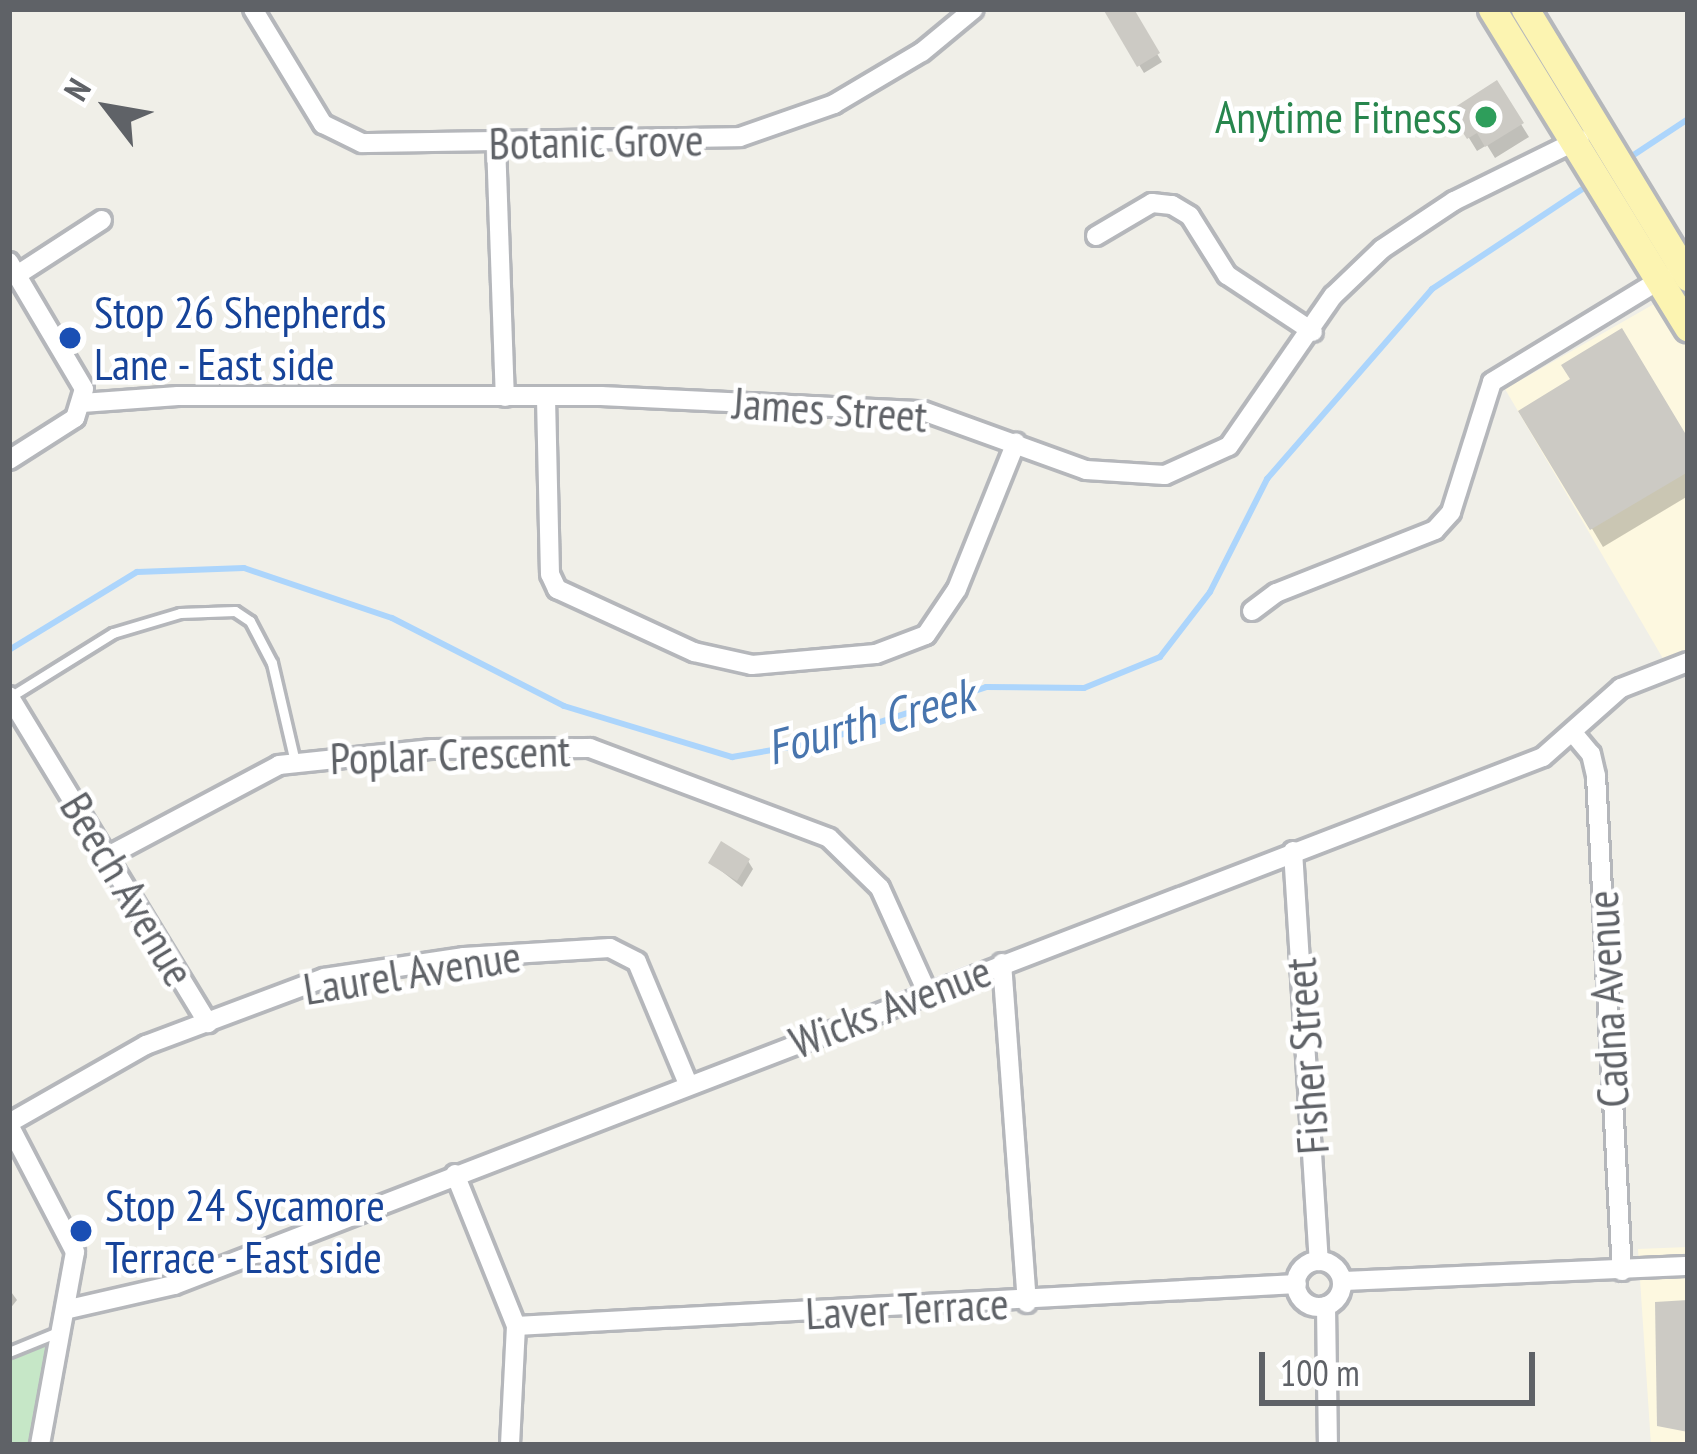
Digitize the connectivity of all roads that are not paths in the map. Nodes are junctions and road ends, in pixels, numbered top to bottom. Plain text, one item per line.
1 (253, 9) edge
2 (974, 9) edge
3 (1492, 9) edge
4 (1532, 12) edge
5 (496, 142) junction
6 (1601, 160) junction
7 (102, 220) dead end
8 (1096, 236) dead end
9 (13, 268) edge
10 (1679, 272) edge
11 (1688, 328) edge
12 (1312, 332) junction
13 (505, 397) junction
14 (546, 398) junction
15 (82, 403) junction
16 (1016, 442) junction
17 (9, 460) edge
18 (1252, 611) dead end
19 (1688, 662) edge
20 (9, 696) edge
21 (1574, 734) junction
22 (295, 762) junction
23 (1293, 851) junction
24 (110, 855) junction
25 (1002, 963) junction
26 (926, 991) junction
27 (208, 1023) junction
28 (688, 1084) junction
29 (9, 1124) edge
30 (455, 1174) junction
31 (1319, 1261) junction
32 (1688, 1267) edge
33 (1622, 1271) junction
34 (1342, 1281) junction
35 (1298, 1284) junction
36 (1027, 1303) junction
37 (1326, 1306) junction
38 (70, 1309) junction
39 (516, 1326) junction
40 (58, 1332) junction
41 (9, 1352) edge
42 (40, 1445) edge
43 (510, 1445) edge
44 (1328, 1445) edge

1 - 5 street, Botanic Grove
2 - 5 street, Botanic Grove
3 - 6 main road
4 - 6 main road
5 - 13 street
6 - 10 main road
6 - 12 street, James Street
7 - 9 street
8 - 12 street
9 - 15 street
10 - 11 main road
10 - 18 street
12 - 16 street, James Street
13 - 14 street, James Street
13 - 15 street, James Street
14 - 16 street, James Street
14 - 16 street
15 - 17 street
19 - 21 street, Wicks Avenue
20 - 22 lane
20 - 24 street, Beech Avenue
21 - 23 street, Wicks Avenue
21 - 33 street, Cadna Avenue
22 - 24 street, Poplar Crescent
22 - 26 street, Poplar Crescent
23 - 25 street, Wicks Avenue
23 - 31 street, Fisher Street
24 - 27 street, Beech Avenue
25 - 26 street, Wicks Avenue
25 - 36 street
26 - 28 street, Wicks Avenue
27 - 28 street, Laurel Avenue
27 - 29 street, Laurel Avenue
28 - 30 street, Wicks Avenue
29 - 38 street
30 - 38 street, Wicks Avenue
30 - 39 street
31 - 34 street
31 - 35 street
32 - 33 street
33 - 34 street
34 - 37 street
35 - 36 street, Laver Terrace
35 - 37 street
36 - 39 street, Laver Terrace
37 - 44 street
38 - 40 street
39 - 43 street
40 - 41 lane
40 - 42 street

